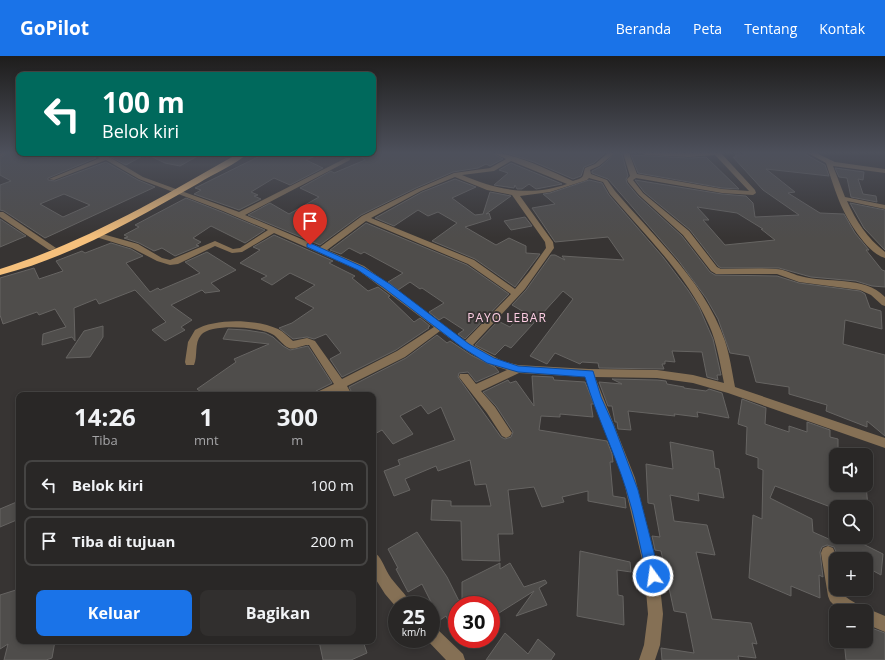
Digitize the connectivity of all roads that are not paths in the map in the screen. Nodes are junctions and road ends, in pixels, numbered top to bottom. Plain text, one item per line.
1 (150, 181) edge
2 (191, 181) edge
3 (306, 181) edge
4 (439, 181) edge
5 (472, 181) edge
6 (567, 181) edge
7 (577, 181) edge
8 (605, 181) edge
9 (631, 181) edge
10 (665, 181) edge
11 (743, 181) edge
12 (835, 181) edge
13 (571, 183) junction
14 (176, 190) junction
15 (515, 194) junction
16 (841, 198) junction
17 (885, 207) edge
18 (0, 214) edge
19 (241, 216) junction
20 (365, 218) junction
21 (273, 230) junction
22 (99, 235) junction
23 (52, 248) junction
24 (322, 250) junction
25 (885, 256) edge
26 (0, 266) edge
27 (0, 272) edge
28 (515, 293) junction
29 (885, 303) edge
30 (440, 327) junction
31 (466, 346) junction
32 (190, 362) dead end
33 (518, 369) junction
34 (589, 373) junction
35 (464, 377) dead end
36 (340, 386) junction
37 (475, 389) junction
38 (730, 389) junction
39 (328, 392) edge
40 (345, 392) edge
41 (506, 433) dead end
42 (885, 443) edge
43 (828, 553) dead end
44 (376, 566) edge
45 (395, 596) edge
46 (843, 604) edge
47 (873, 619) edge
48 (885, 624) edge
49 (440, 642) edge
50 (457, 660) edge
51 (647, 660) edge

1 - 14 street
2 - 14 highway
3 - 19 street
4 - 20 street
5 - 15 street
6 - 13 street
7 - 13 street
8 - 38 street
9 - 29 street
10 - 11 street
12 - 16 street
13 - 15 street
14 - 19 street
14 - 22 highway
14 - 23 highway
15 - 28 street
16 - 17 street
16 - 25 street
18 - 23 street
19 - 21 street
20 - 24 street
20 - 28 street
21 - 22 street
21 - 24 street
22 - 27 highway
23 - 26 highway
24 - 30 street
28 - 31 street
30 - 31 street
30 - 36 street
31 - 33 street
32 - 36 street
33 - 34 street
33 - 37 street
34 - 38 street
34 - 51 street
35 - 37 street
36 - 39 street
36 - 40 street
37 - 41 street
38 - 42 street
43 - 46 street
44 - 45 street
47 - 48 street
49 - 50 street

